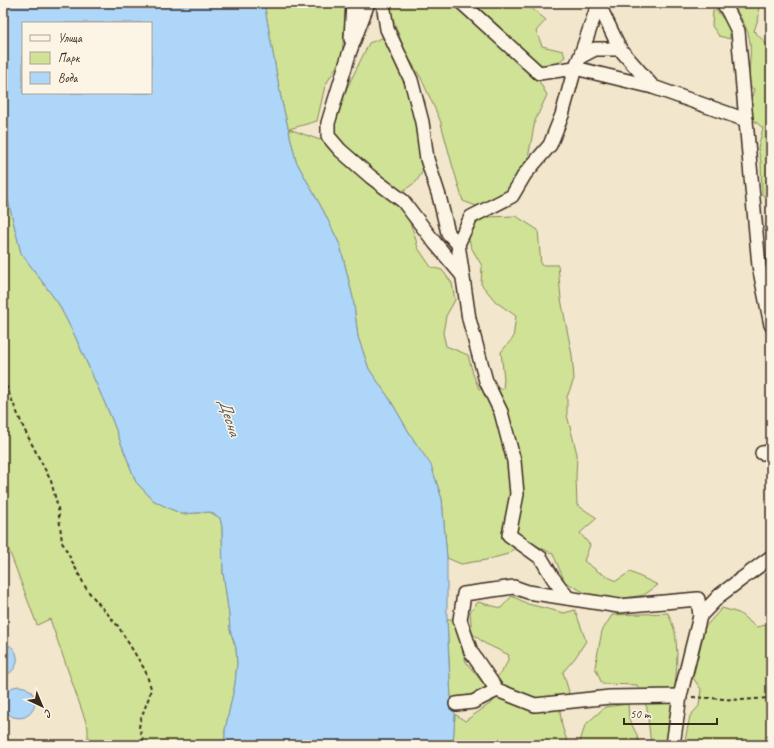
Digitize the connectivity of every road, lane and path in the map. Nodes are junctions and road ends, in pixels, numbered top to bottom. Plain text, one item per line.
1 (353, 3) edge
2 (368, 3) edge
3 (383, 3) edge
4 (462, 3) edge
5 (723, 3) edge
6 (598, 4) edge
7 (620, 49) junction
8 (350, 51) junction
9 (577, 62) junction
10 (653, 87) junction
11 (746, 120) junction
12 (458, 244) junction
13 (462, 274) junction
14 (771, 325) edge
15 (3, 379) edge
16 (771, 557) edge
17 (568, 598) junction
18 (700, 616) junction
19 (497, 690) junction
20 (680, 696) junction
21 (771, 698) edge
22 (456, 704) dead end
23 (145, 745) edge
24 (673, 745) edge

1 - 8 street
2 - 8 street
3 - 12 street
4 - 9 street
5 - 11 street
6 - 7 street
6 - 9 street
7 - 9 street
7 - 10 street
8 - 13 street
9 - 10 street
9 - 12 street
10 - 11 street
11 - 14 street
12 - 13 street
13 - 17 street
15 - 23 path
16 - 18 street
17 - 18 street
17 - 19 street
18 - 20 street
19 - 20 street
19 - 22 street
20 - 21 path
20 - 24 street

